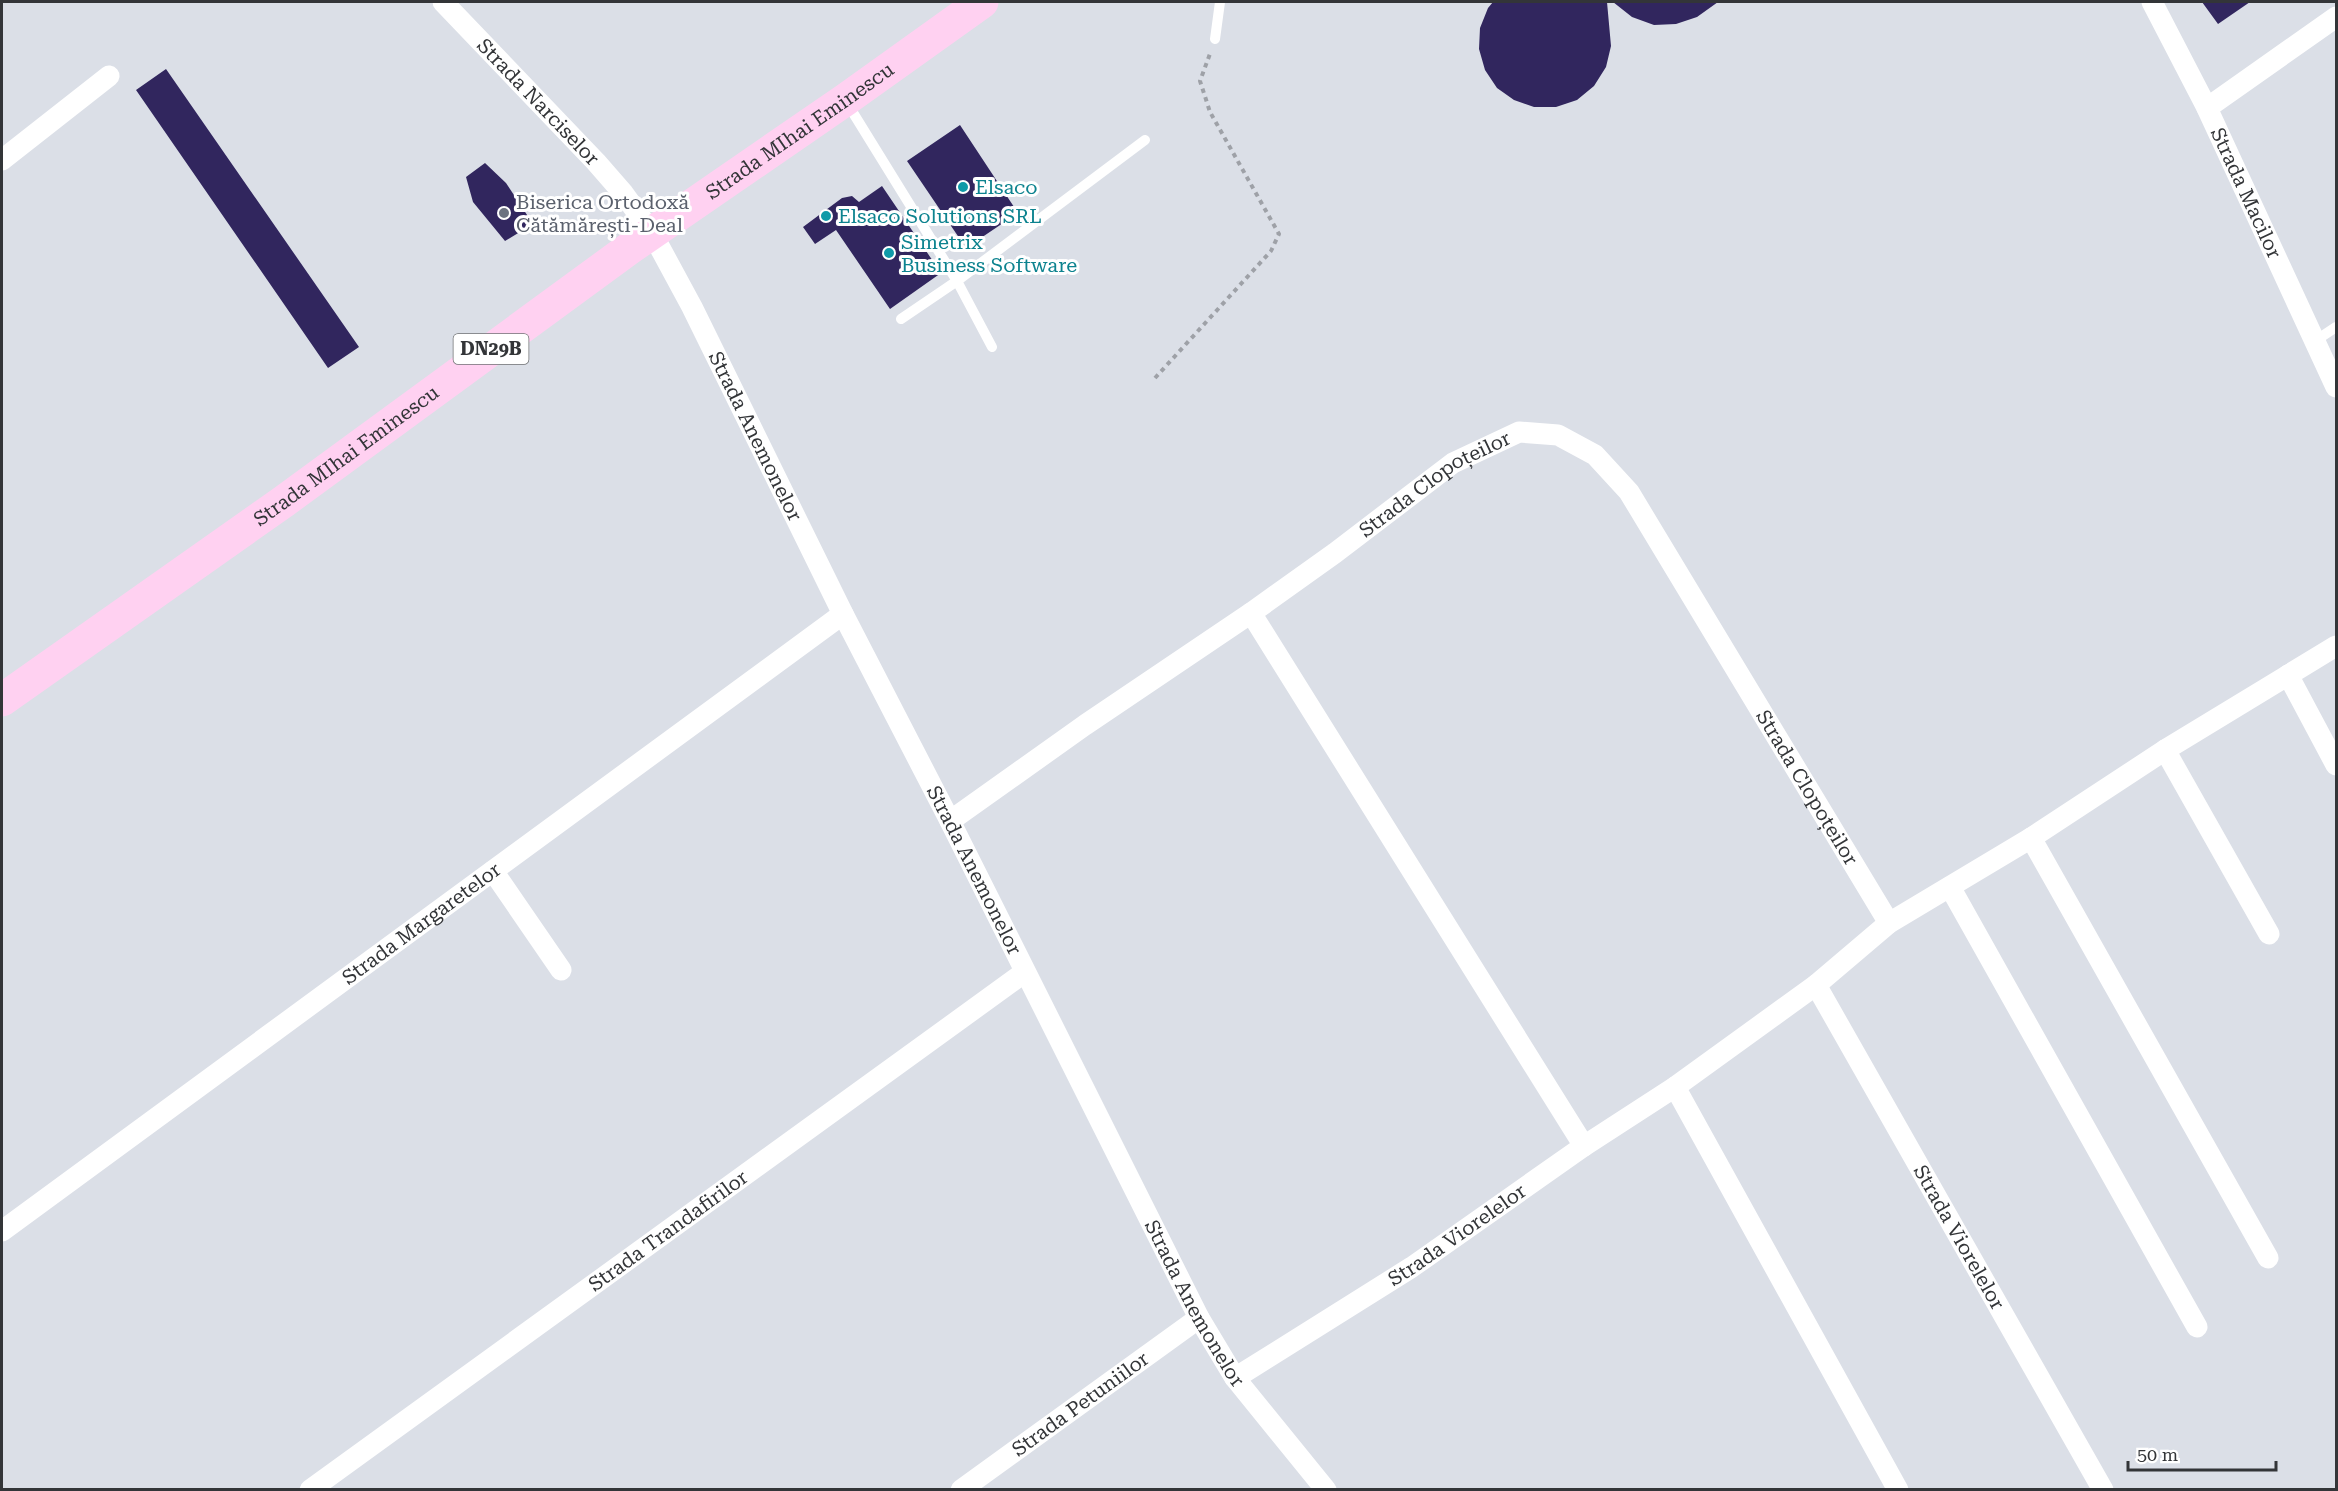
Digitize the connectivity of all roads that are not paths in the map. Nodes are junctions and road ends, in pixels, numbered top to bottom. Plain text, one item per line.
1 (443, 2) edge
2 (982, 2) edge
3 (1220, 2) edge
4 (2152, 2) edge
5 (2337, 17) edge
6 (1215, 39) road end
7 (109, 76) dead end
8 (845, 100) junction
9 (2207, 108) junction
10 (1145, 140) dead end
11 (2, 160) edge
12 (652, 233) junction
13 (957, 281) junction
14 (902, 319) dead end
15 (2337, 327) edge
16 (2315, 341) junction
17 (992, 347) dead end
18 (2337, 387) edge
19 (1251, 613) junction
20 (843, 614) junction
21 (2337, 646) edge
22 (2288, 675) junction
23 (2, 700) edge
24 (2165, 750) junction
25 (2337, 765) edge
26 (950, 821) junction
27 (2031, 838) junction
28 (493, 871) junction
29 (1950, 887) junction
30 (1889, 923) junction
31 (2269, 934) dead end
32 (561, 970) dead end
33 (1025, 972) junction
34 (1816, 985) junction
35 (1675, 1087) junction
36 (1584, 1146) junction
37 (2, 1231) edge
38 (2268, 1258) dead end
39 (1199, 1318) junction
40 (2197, 1327) dead end
41 (1235, 1378) junction
42 (310, 1490) edge
43 (961, 1490) edge
44 (1326, 1490) edge
45 (1898, 1490) edge
46 (2103, 1490) edge

1 - 12 street, Strada Narciselor
2 - 8 main road, Strada MIhai Eminescu / DN29B
3 - 6 lane
4 - 9 street, Strada Macilor
5 - 9 street
7 - 11 street
8 - 12 main road, Strada MIhai Eminescu / DN29B
8 - 13 lane
9 - 16 street, Strada Macilor
10 - 13 lane
12 - 20 street, Strada Anemonelor
12 - 23 main road, Strada MIhai Eminescu / DN29B
13 - 14 lane
13 - 17 lane
15 - 16 lane
16 - 18 street, Strada Macilor
19 - 26 street, Strada Clopoțeilor
19 - 30 street, Strada Clopoțeilor
19 - 36 street
20 - 26 street, Strada Anemonelor
20 - 28 street, Strada Margaretelor
21 - 22 street, Strada Viorelelor
22 - 24 street, Strada Viorelelor
22 - 25 street
24 - 27 street, Strada Viorelelor
24 - 31 street
26 - 33 street, Strada Anemonelor
27 - 29 street, Strada Viorelelor
27 - 38 street
28 - 32 street
28 - 37 street, Strada Margaretelor
29 - 30 street, Strada Viorelelor
29 - 40 street
30 - 34 street, Strada Viorelelor
33 - 39 street, Strada Anemonelor
33 - 42 street, Strada Trandafirilor
34 - 35 street, Strada Viorelelor
34 - 46 street, Strada Viorelelor
35 - 36 street, Strada Viorelelor
35 - 45 street
36 - 41 street, Strada Viorelelor
39 - 41 street, Strada Anemonelor
39 - 43 street, Strada Petuniilor
41 - 44 street, Strada Anemonelor

